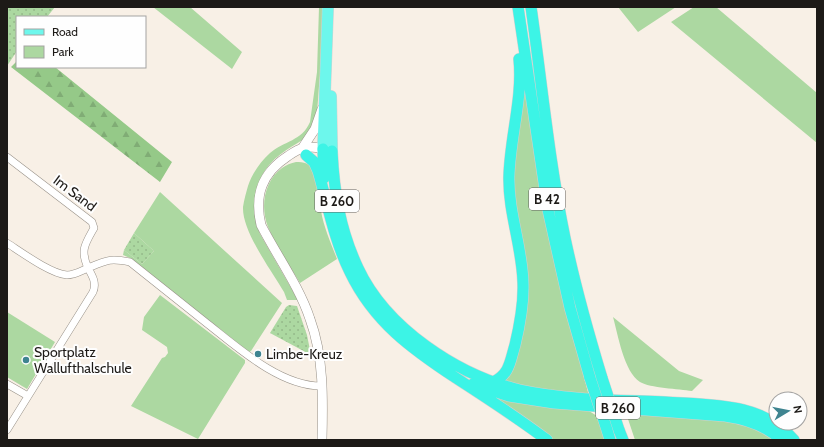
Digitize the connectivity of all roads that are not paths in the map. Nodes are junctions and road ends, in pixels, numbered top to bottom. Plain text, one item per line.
1 (328, 7) edge
2 (531, 7) edge
3 (519, 12) edge
4 (327, 46) junction
5 (324, 104) junction
6 (305, 151) junction
7 (326, 152) junction
8 (7, 157) edge
9 (329, 214) junction
10 (7, 243) edge
11 (88, 268) junction
12 (452, 375) junction
13 (493, 382) junction
14 (7, 384) edge
15 (321, 386) junction
16 (28, 396) junction
17 (7, 430) edge
18 (608, 435) edge
19 (621, 435) edge
20 (322, 440) edge
21 (547, 440) edge
22 (781, 440) edge
23 (794, 440) edge

1 - 4 main road, B 260
2 - 19 highway, B 42, bridge
3 - 13 highway
3 - 18 highway, B 42, bridge
4 - 5 main road, B 260
4 - 7 main road, B 260
5 - 6 street, B 260
5 - 7 main road, B 260
6 - 7 street
6 - 9 highway
6 - 15 street
7 - 9 highway, B 260
7 - 13 highway, B 260
8 - 11 street, Im Sand
9 - 12 highway, B 260
10 - 11 street
11 - 15 street
11 - 16 street, Im Sand
12 - 21 highway
12 - 22 highway, B 260
13 - 23 highway, B 260
14 - 16 street
15 - 20 street
16 - 17 street

